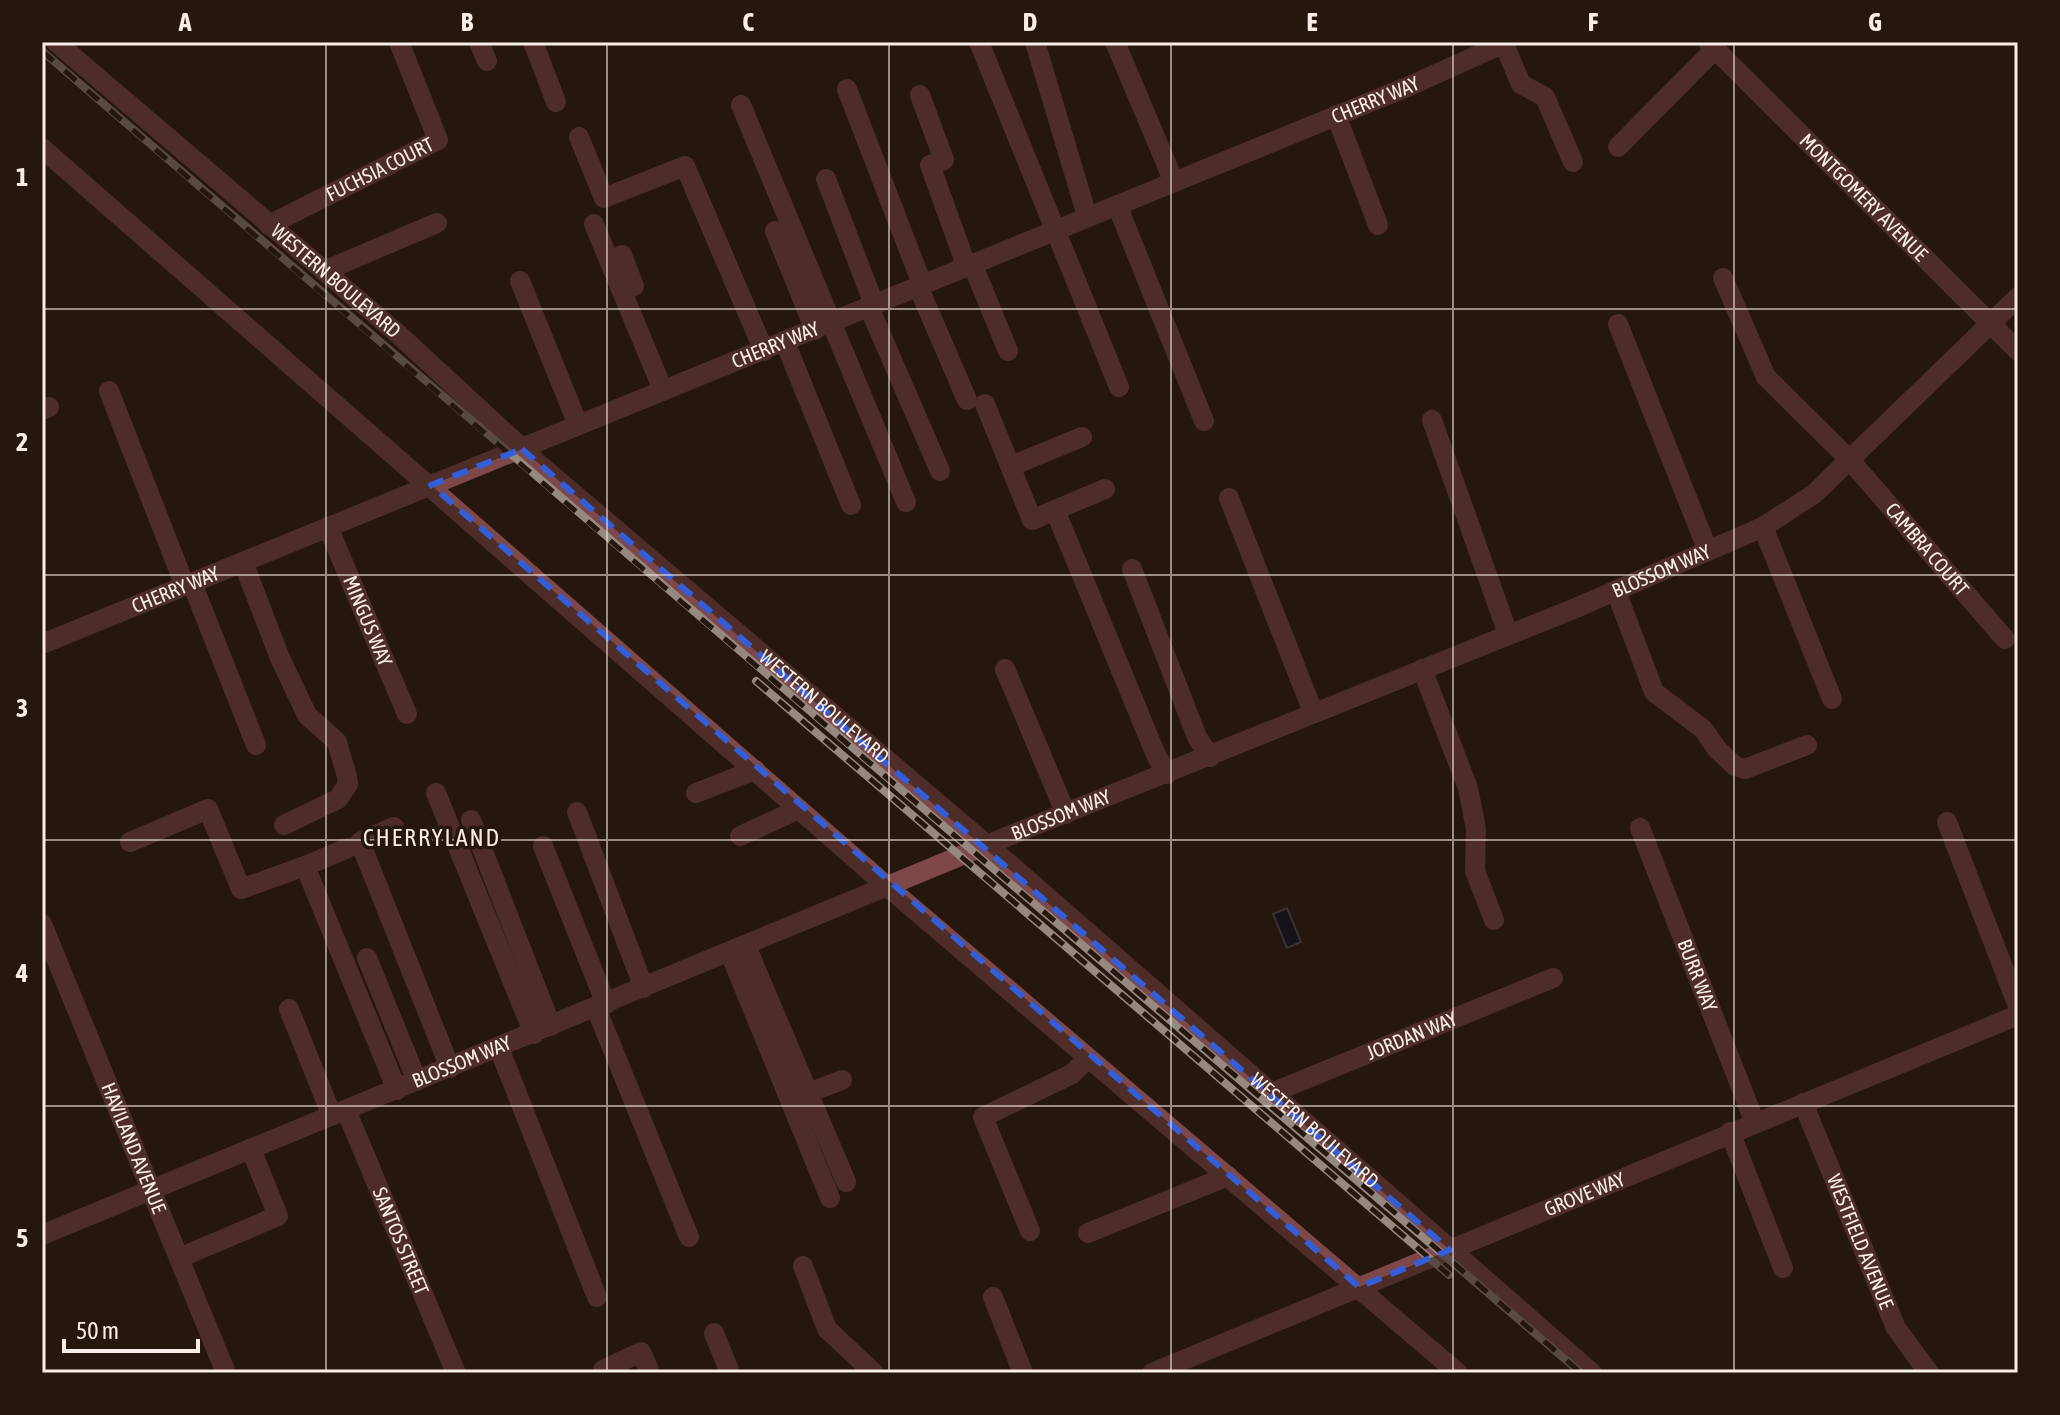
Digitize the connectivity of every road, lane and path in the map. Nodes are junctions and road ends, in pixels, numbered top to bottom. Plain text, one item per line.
1 (56, 42) edge
2 (399, 42) edge
3 (533, 42) edge
4 (979, 42) edge
5 (1035, 42) edge
6 (1115, 42) edge
7 (1506, 43) edge
8 (1712, 46) edge
9 (847, 89) dead end
10 (920, 95) dead end
11 (556, 102) dead end
12 (741, 105) dead end
13 (1336, 115) junction
14 (579, 137) dead end
15 (1618, 147) dead end
16 (42, 148) edge
17 (1573, 162) dead end
18 (826, 179) dead end
19 (1174, 182) junction
20 (1117, 205) junction
21 (1087, 216) junction
22 (437, 223) dead end
23 (594, 224) dead end
24 (269, 225) junction
25 (1378, 225) dead end
26 (1056, 229) junction
27 (775, 231) dead end
28 (622, 255) dead end
29 (969, 264) junction
30 (324, 271) junction
31 (1723, 278) dead end
32 (520, 281) dead end
33 (920, 285) junction
34 (2018, 297) edge
35 (872, 305) junction
36 (1991, 323) junction
37 (1618, 324) dead end
38 (823, 326) junction
39 (785, 342) junction
40 (764, 351) junction
41 (1008, 351) dead end
42 (2018, 351) edge
43 (1119, 387) dead end
44 (669, 388) junction
45 (109, 391) dead end
46 (1432, 420) dead end
47 (1204, 421) dead end
48 (578, 425) junction
49 (1082, 437) dead end
50 (522, 449) junction
51 (1849, 459) junction
52 (1011, 466) junction
53 (940, 471) dead end
54 (431, 485) junction
55 (1105, 489) dead end
56 (1229, 498) dead end
57 (906, 502) dead end
58 (851, 505) dead end
59 (1055, 510) junction
60 (328, 527) junction
61 (1763, 527) junction
62 (1708, 551) junction
63 (243, 562) junction
64 (1132, 569) dead end
65 (189, 584) junction
66 (1616, 591) junction
67 (1508, 634) junction
68 (2005, 639) dead end
69 (42, 644) edge
70 (1005, 669) dead end
71 (1422, 669) junction
72 (1832, 699) dead end
73 (1313, 712) junction
74 (407, 714) dead end
75 (256, 745) dead end
76 (1807, 745) dead end
77 (1210, 757) junction
78 (755, 770) junction
79 (1167, 774) junction
80 (436, 793) dead end
81 (696, 793) dead end
82 (799, 809) junction
83 (577, 812) dead end
84 (1066, 814) junction
85 (471, 820) dead end
86 (1947, 822) dead end
87 (284, 825) dead end
88 (394, 827) dead end
89 (1640, 828) dead end
90 (740, 836) dead end
91 (130, 842) dead end
92 (987, 845) junction
93 (543, 846) dead end
94 (348, 848) dead end
95 (305, 866) junction
96 (889, 888) junction
97 (1494, 920) dead end
98 (42, 924) edge
99 (738, 950) junction
100 (367, 958) dead end
101 (1553, 978) dead end
102 (644, 988) junction
103 (601, 1006) junction
104 (2018, 1006) edge
105 (289, 1009) dead end
106 (2018, 1015) edge
107 (542, 1030) junction
108 (499, 1048) junction
109 (1088, 1058) junction
110 (450, 1068) junction
111 (842, 1080) dead end
112 (417, 1081) junction
113 (397, 1090) junction
114 (808, 1093) junction
115 (1269, 1094) junction
116 (1803, 1103) junction
117 (339, 1113) junction
118 (1755, 1123) junction
119 (1730, 1132) junction
120 (251, 1149) junction
121 (1228, 1176) junction
122 (846, 1182) dead end
123 (149, 1191) junction
124 (830, 1198) dead end
125 (1030, 1231) dead end
126 (1088, 1233) dead end
127 (42, 1235) edge
128 (689, 1237) dead end
129 (1450, 1250) junction
130 (179, 1258) junction
131 (803, 1266) dead end
132 (1783, 1268) dead end
133 (1359, 1287) junction
134 (597, 1297) dead end
135 (993, 1297) dead end
136 (714, 1333) dead end
137 (226, 1373) edge
138 (456, 1373) edge
139 (604, 1373) edge
140 (650, 1373) edge
141 (730, 1373) edge
142 (874, 1373) edge
143 (1023, 1373) edge
144 (1152, 1373) edge
145 (1458, 1373) edge
146 (1592, 1373) edge
147 (1929, 1373) edge

1 - 24 street, WESTERN BOULEVARD
2 - 24 street, FUCHSIA COURT
3 - 11 street
4 - 26 street
5 - 21 street
6 - 19 street
7 - 13 street, CHERRY WAY
7 - 17 street
8 - 15 street
8 - 36 street, MONTGOMERY AVENUE
9 - 33 street
10 - 29 street
12 - 38 street
13 - 19 street, CHERRY WAY
13 - 25 street
14 - 40 street
16 - 54 street
18 - 35 street
19 - 20 street, CHERRY WAY
20 - 21 street, CHERRY WAY
20 - 47 street
21 - 26 street, CHERRY WAY
22 - 30 street
23 - 44 street
24 - 30 street, WESTERN BOULEVARD
26 - 29 street, CHERRY WAY
26 - 43 street
27 - 38 street
28 - 44 street
29 - 33 street, CHERRY WAY
29 - 41 street
30 - 50 street, WESTERN BOULEVARD
31 - 51 street, CAMBRA COURT
32 - 48 street
33 - 35 street, CHERRY WAY
33 - 52 street
34 - 36 street, BLOSSOM WAY
35 - 38 street, CHERRY WAY
35 - 53 street
36 - 42 street, MONTGOMERY AVENUE
36 - 51 street, BLOSSOM WAY
37 - 62 street
38 - 39 street, CHERRY WAY
38 - 57 street
39 - 40 street, CHERRY WAY
39 - 58 street
40 - 44 street, CHERRY WAY
44 - 48 street, CHERRY WAY
45 - 65 street
46 - 67 street
48 - 50 street, CHERRY WAY
49 - 52 street
50 - 54 street, CHERRY WAY
50 - 92 street, WESTERN BOULEVARD
51 - 61 street, BLOSSOM WAY
51 - 68 street, CAMBRA COURT
52 - 59 street
54 - 60 street, CHERRY WAY
54 - 78 street
55 - 59 street
56 - 73 street
59 - 79 street
60 - 63 street, CHERRY WAY
60 - 74 street, MINGUS WAY
61 - 62 street, BLOSSOM WAY
61 - 72 street
62 - 66 street, BLOSSOM WAY
63 - 65 street, CHERRY WAY
63 - 87 street
64 - 77 street
65 - 69 street, CHERRY WAY
65 - 75 street
66 - 67 street, BLOSSOM WAY
66 - 76 street
67 - 71 street, BLOSSOM WAY
70 - 84 street
71 - 73 street, BLOSSOM WAY
71 - 97 street
73 - 77 street, BLOSSOM WAY
77 - 79 street, BLOSSOM WAY
78 - 81 street
78 - 82 street
79 - 84 street, BLOSSOM WAY
80 - 107 street
82 - 90 street
82 - 96 street
83 - 102 street
84 - 92 street, BLOSSOM WAY
85 - 107 street
86 - 104 street
88 - 110 street
89 - 118 street, BURR WAY
91 - 95 street
92 - 96 street, BLOSSOM WAY
92 - 115 street, WESTERN BOULEVARD
93 - 103 street
94 - 95 street
95 - 113 street
96 - 99 street, BLOSSOM WAY
96 - 109 street
98 - 123 street, HAVILAND AVENUE
99 - 102 street, BLOSSOM WAY
99 - 114 street
99 - 124 street
100 - 112 street
101 - 115 street, JORDAN WAY
102 - 103 street, BLOSSOM WAY
103 - 107 street, BLOSSOM WAY
103 - 128 street
105 - 117 street, SANTOS STREET
106 - 116 street, GROVE WAY
107 - 108 street, BLOSSOM WAY
108 - 110 street, BLOSSOM WAY
108 - 134 street
109 - 121 street
109 - 125 street
110 - 112 street, BLOSSOM WAY
111 - 114 street
112 - 113 street, BLOSSOM WAY
113 - 117 street, BLOSSOM WAY
114 - 122 street
115 - 129 street, WESTERN BOULEVARD
116 - 118 street, GROVE WAY
116 - 147 street, WESTFIELD AVENUE
117 - 120 street, BLOSSOM WAY
117 - 138 street, SANTOS STREET
118 - 119 street, GROVE WAY
119 - 129 street, GROVE WAY
119 - 132 street
120 - 123 street, BLOSSOM WAY
120 - 130 street
121 - 126 street
121 - 133 street
123 - 127 street, BLOSSOM WAY
123 - 130 street, HAVILAND AVENUE
129 - 133 street, GROVE WAY
129 - 146 street, WESTERN BOULEVARD
130 - 137 street, HAVILAND AVENUE
131 - 142 street
133 - 144 street, GROVE WAY
133 - 145 street
135 - 143 street
136 - 141 street
139 - 140 street

